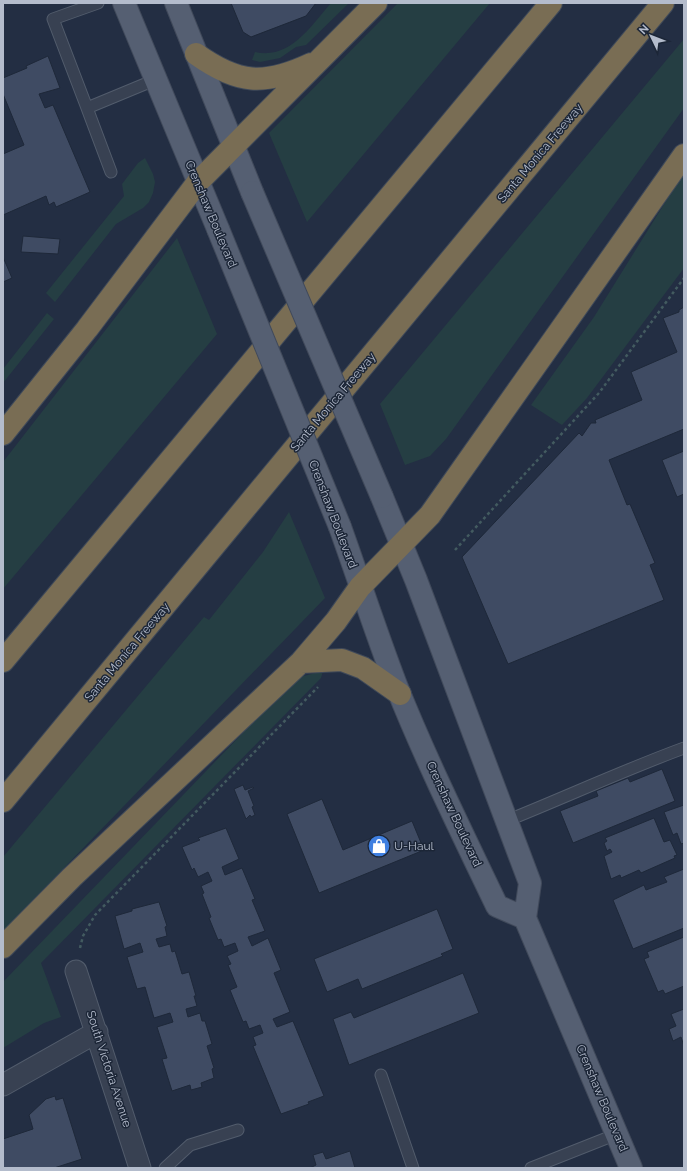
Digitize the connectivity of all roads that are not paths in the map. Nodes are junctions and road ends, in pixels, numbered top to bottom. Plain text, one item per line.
1 (98, 3) edge
2 (124, 3) edge
3 (176, 3) edge
4 (376, 3) edge
5 (552, 3) edge
6 (663, 3) edge
7 (196, 54) junction
8 (319, 60) junction
9 (156, 79) junction
10 (87, 108) junction
11 (233, 146) junction
12 (684, 155) edge
13 (111, 172) dead end
14 (198, 182) junction
15 (3, 434) edge
16 (401, 545) junction
17 (360, 587) junction
18 (3, 661) edge
19 (301, 662) junction
20 (400, 694) junction
21 (684, 748) edge
22 (3, 801) edge
23 (506, 821) junction
24 (524, 918) junction
25 (3, 947) edge
26 (76, 971) road end
27 (97, 1032) junction
28 (381, 1075) dead end
29 (3, 1085) edge
30 (238, 1130) dead end
31 (617, 1134) junction
32 (140, 1168) edge
33 (165, 1168) edge
34 (413, 1168) edge
35 (531, 1168) edge
36 (631, 1168) edge

1 - 10 lane
2 - 9 main road, Crenshaw Boulevard
3 - 7 main road
4 - 8 highway
5 - 18 highway
6 - 22 highway, Santa Monica Freeway
7 - 8 highway
7 - 11 main road
8 - 11 highway
9 - 10 lane
9 - 14 main road, Crenshaw Boulevard
10 - 13 lane
11 - 14 highway
11 - 16 main road, bridge
12 - 16 highway
14 - 15 highway
14 - 17 main road, Crenshaw Boulevard, bridge
16 - 17 highway
16 - 23 main road
17 - 19 highway
17 - 20 main road, Crenshaw Boulevard
19 - 20 highway
19 - 25 highway
20 - 24 main road, Crenshaw Boulevard
21 - 23 lane
23 - 24 main road
24 - 31 main road, Crenshaw Boulevard
26 - 27 street, South Victoria Avenue
27 - 29 street
27 - 32 street, South Victoria Avenue
28 - 34 lane
30 - 33 lane
31 - 35 lane
31 - 36 main road, Crenshaw Boulevard

